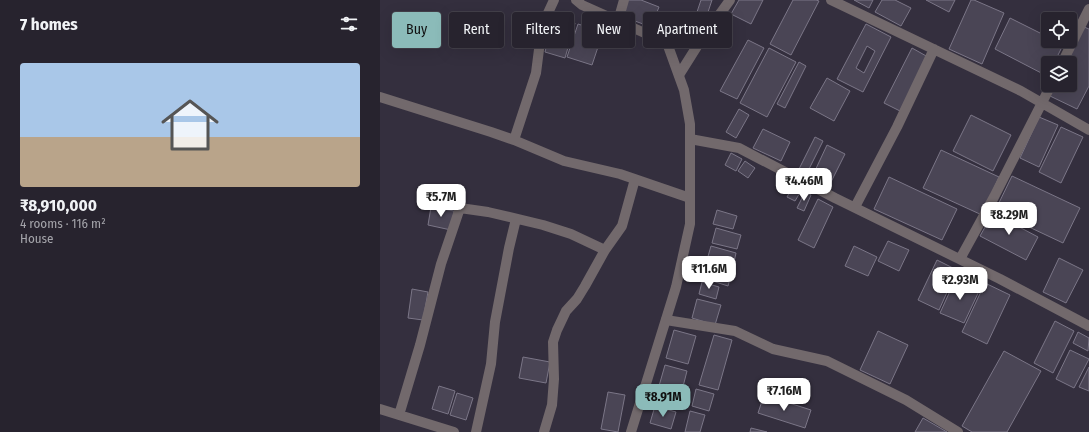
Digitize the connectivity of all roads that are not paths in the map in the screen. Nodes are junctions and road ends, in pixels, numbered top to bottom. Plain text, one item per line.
1 (554, 0) edge
2 (576, 0) edge
3 (624, 0) edge
4 (730, 0) edge
5 (831, 0) edge
6 (1089, 9) edge
7 (598, 12) edge
8 (621, 12) edge
9 (635, 29) edge
10 (934, 49) junction
11 (1066, 56) edge
12 (679, 75) junction
13 (1048, 92) edge
14 (380, 97) edge
15 (1042, 103) junction
16 (1089, 130) edge
17 (690, 139) junction
18 (514, 140) junction
19 (635, 179) junction
20 (690, 198) junction
21 (855, 207) junction
22 (516, 219) junction
23 (605, 250) junction
24 (960, 259) junction
25 (666, 320) junction
26 (1089, 326) edge
27 (380, 409) edge
28 (399, 415) junction
29 (454, 432) edge
30 (476, 432) edge
31 (544, 432) edge
32 (631, 432) edge
33 (958, 432) edge

1 - 18 street
2 - 7 street
3 - 8 street
4 - 12 street
5 - 10 street
6 - 11 street
9 - 12 street
10 - 15 street
10 - 21 street
12 - 17 street
13 - 15 street
14 - 18 street
15 - 16 street
15 - 24 street
17 - 20 street
17 - 21 street
18 - 19 street
19 - 20 street
19 - 23 street
20 - 25 street
21 - 24 street
22 - 23 street
22 - 28 street
22 - 30 street
23 - 31 street
24 - 26 street
25 - 32 street
25 - 33 street
27 - 28 street
28 - 29 street

